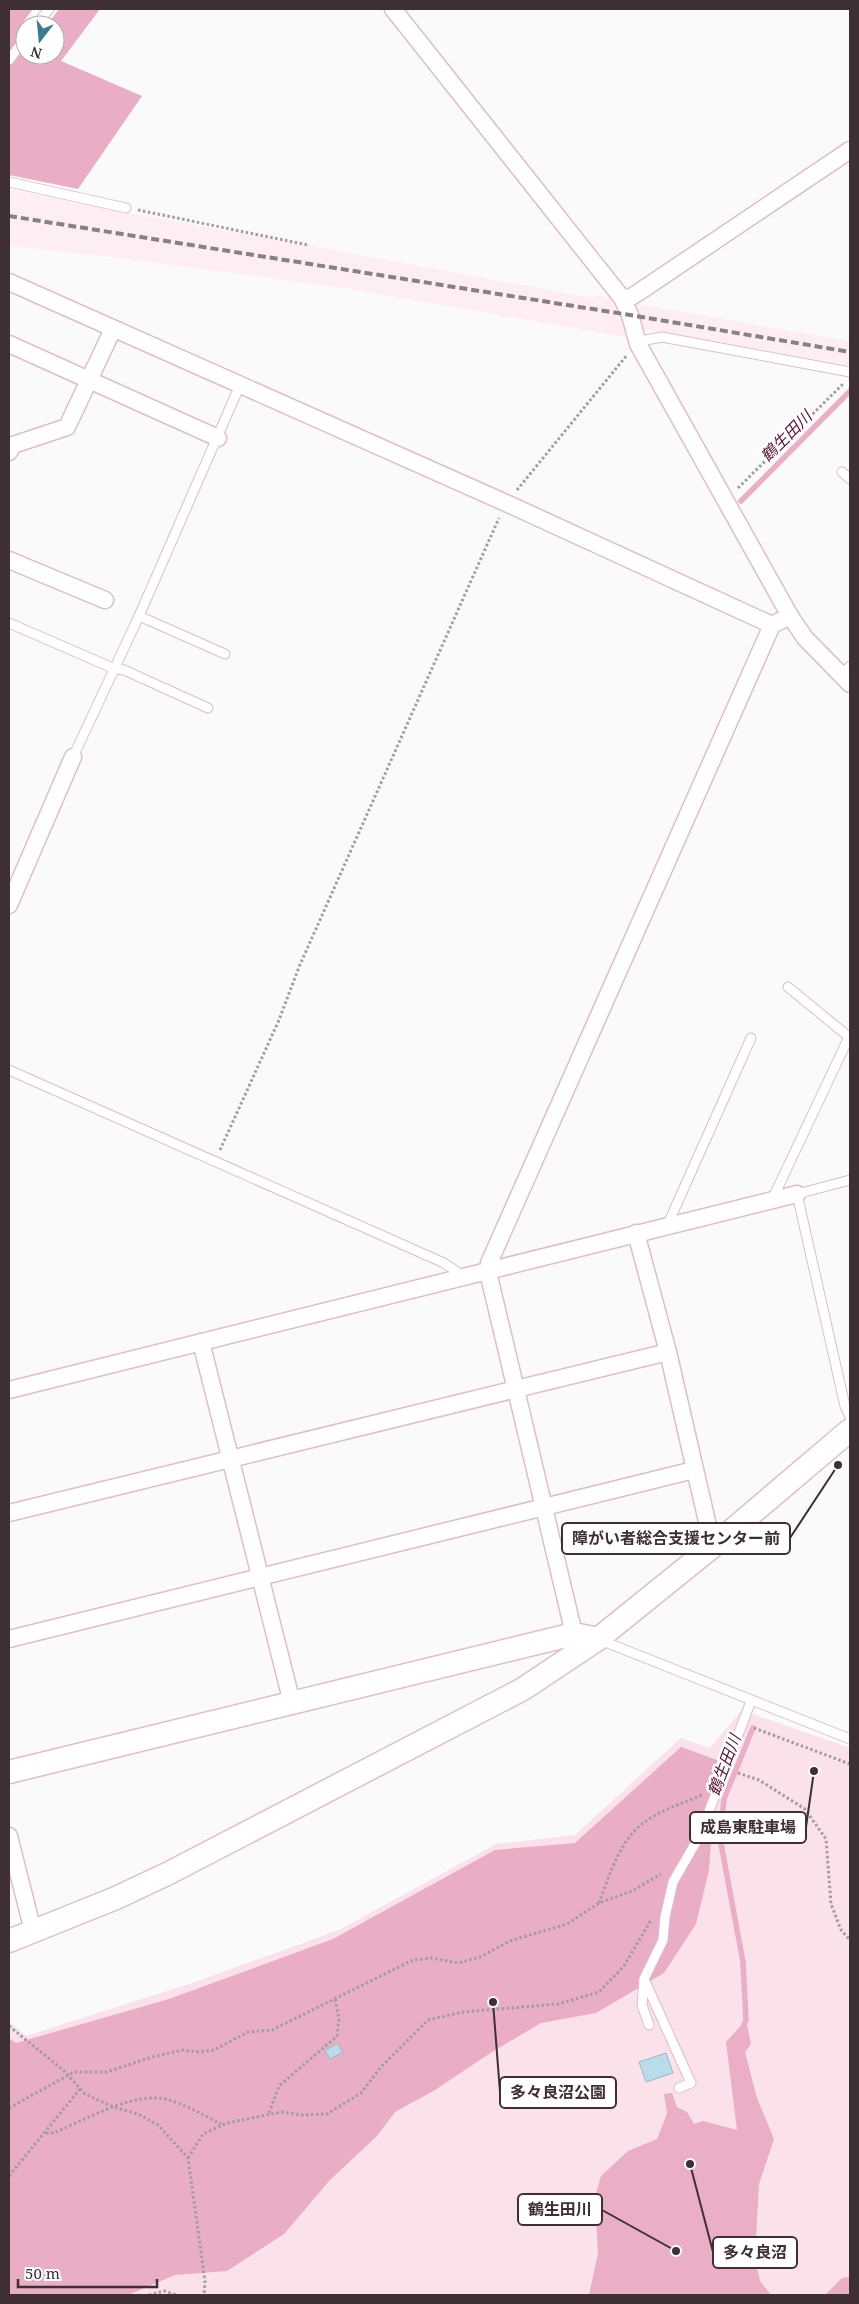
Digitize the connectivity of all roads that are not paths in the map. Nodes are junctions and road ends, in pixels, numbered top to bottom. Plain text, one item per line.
1 (393, 9) edge
2 (850, 150) edge
3 (9, 182) edge
4 (126, 208) road end
5 (9, 282) edge
6 (622, 298) junction
7 (113, 329) junction
8 (9, 344) edge
9 (638, 344) junction
10 (850, 372) edge
11 (89, 380) junction
12 (240, 385) junction
13 (218, 438) junction
14 (9, 452) edge
15 (842, 472) dead end
16 (850, 479) edge
17 (9, 560) edge
18 (105, 600) dead end
19 (139, 616) junction
20 (790, 616) junction
21 (9, 623) edge
22 (772, 625) junction
23 (225, 654) dead end
24 (115, 669) junction
25 (847, 675) edge
26 (208, 708) dead end
27 (73, 758) joint
28 (9, 905) edge
29 (788, 987) dead end
30 (751, 1038) dead end
31 (9, 1070) edge
32 (850, 1180) edge
33 (796, 1194) junction
34 (772, 1200) junction
35 (667, 1226) junction
36 (636, 1233) junction
37 (488, 1272) junction
38 (461, 1279) junction
39 (201, 1342) junction
40 (668, 1352) junction
41 (516, 1388) junction
42 (9, 1390) edge
43 (850, 1417) edge
44 (850, 1430) edge
45 (230, 1457) junction
46 (694, 1470) junction
47 (544, 1508) junction
48 (9, 1513) edge
49 (717, 1543) junction
50 (260, 1576) junction
51 (574, 1634) junction
52 (9, 1639) edge
53 (598, 1639) junction
54 (751, 1701) junction
55 (292, 1703) junction
56 (850, 1739) edge
57 (9, 1772) edge
58 (9, 1839) edge
59 (33, 1931) junction
60 (9, 1940) edge
61 (644, 1980) junction
62 (649, 2025) dead end
63 (678, 2088) dead end

1 - 6 street
2 - 6 street
3 - 4 lane
5 - 7 street
6 - 9 street
7 - 11 street
7 - 12 street
8 - 11 street
9 - 10 lane
9 - 20 street
11 - 13 street
11 - 14 street
12 - 13 lane
12 - 22 street
13 - 19 lane
15 - 16 lane
17 - 18 street
19 - 23 lane
19 - 24 lane
20 - 22 street
20 - 25 street
21 - 24 lane
22 - 37 street
24 - 26 lane
24 - 27 lane
27 - 28 street
29 - 34 lane
30 - 35 lane
31 - 38 lane
32 - 33 lane
33 - 34 street
33 - 43 lane
34 - 35 street
35 - 36 street
36 - 37 street
36 - 40 street
37 - 38 street
37 - 41 street
38 - 39 street
39 - 42 street
39 - 45 street
40 - 41 street
40 - 46 street
41 - 45 street
41 - 47 street
44 - 49 street
45 - 48 street
45 - 50 street
46 - 47 street
46 - 49 street
47 - 50 street
47 - 51 street
49 - 53 street
50 - 52 street
50 - 55 street
51 - 53 street
51 - 55 street
53 - 54 lane
53 - 59 street
54 - 56 lane
54 - 61 lane
55 - 57 street
58 - 59 street
59 - 60 street
61 - 62 lane
61 - 63 lane

